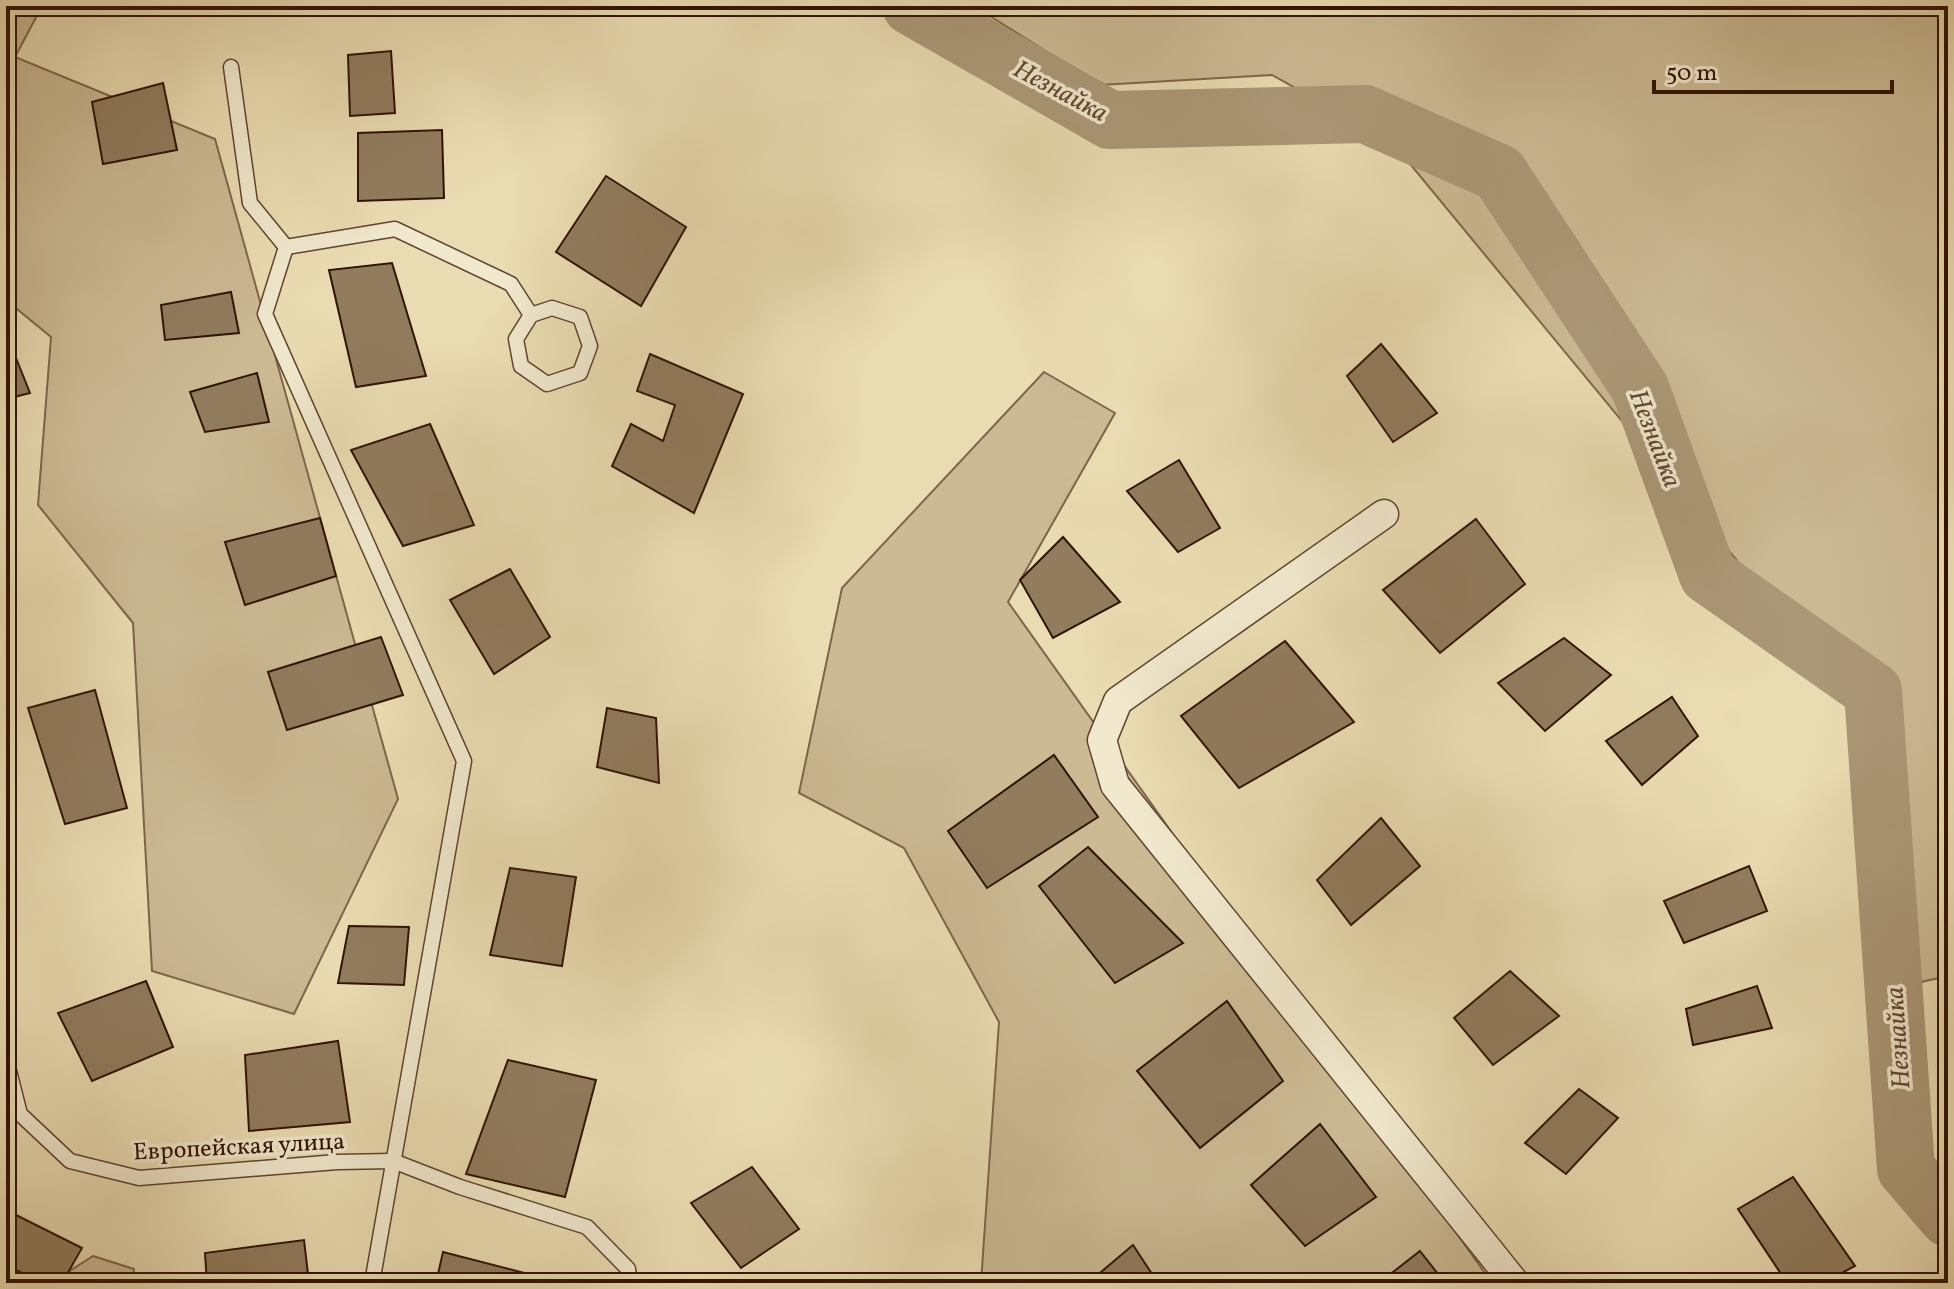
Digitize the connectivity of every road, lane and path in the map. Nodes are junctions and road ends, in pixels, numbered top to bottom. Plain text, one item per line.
1 (231, 67) dead end
2 (286, 247) junction
3 (531, 315) junction
4 (1384, 514) dead end
5 (6, 1059) edge
6 (393, 1161) junction
7 (372, 1283) edge
8 (630, 1283) edge
9 (1515, 1283) edge

1 - 2 lane
2 - 3 lane
2 - 6 lane
3 - 3 lane
4 - 9 street
5 - 6 lane, Европейская улица
6 - 7 lane
6 - 8 lane

